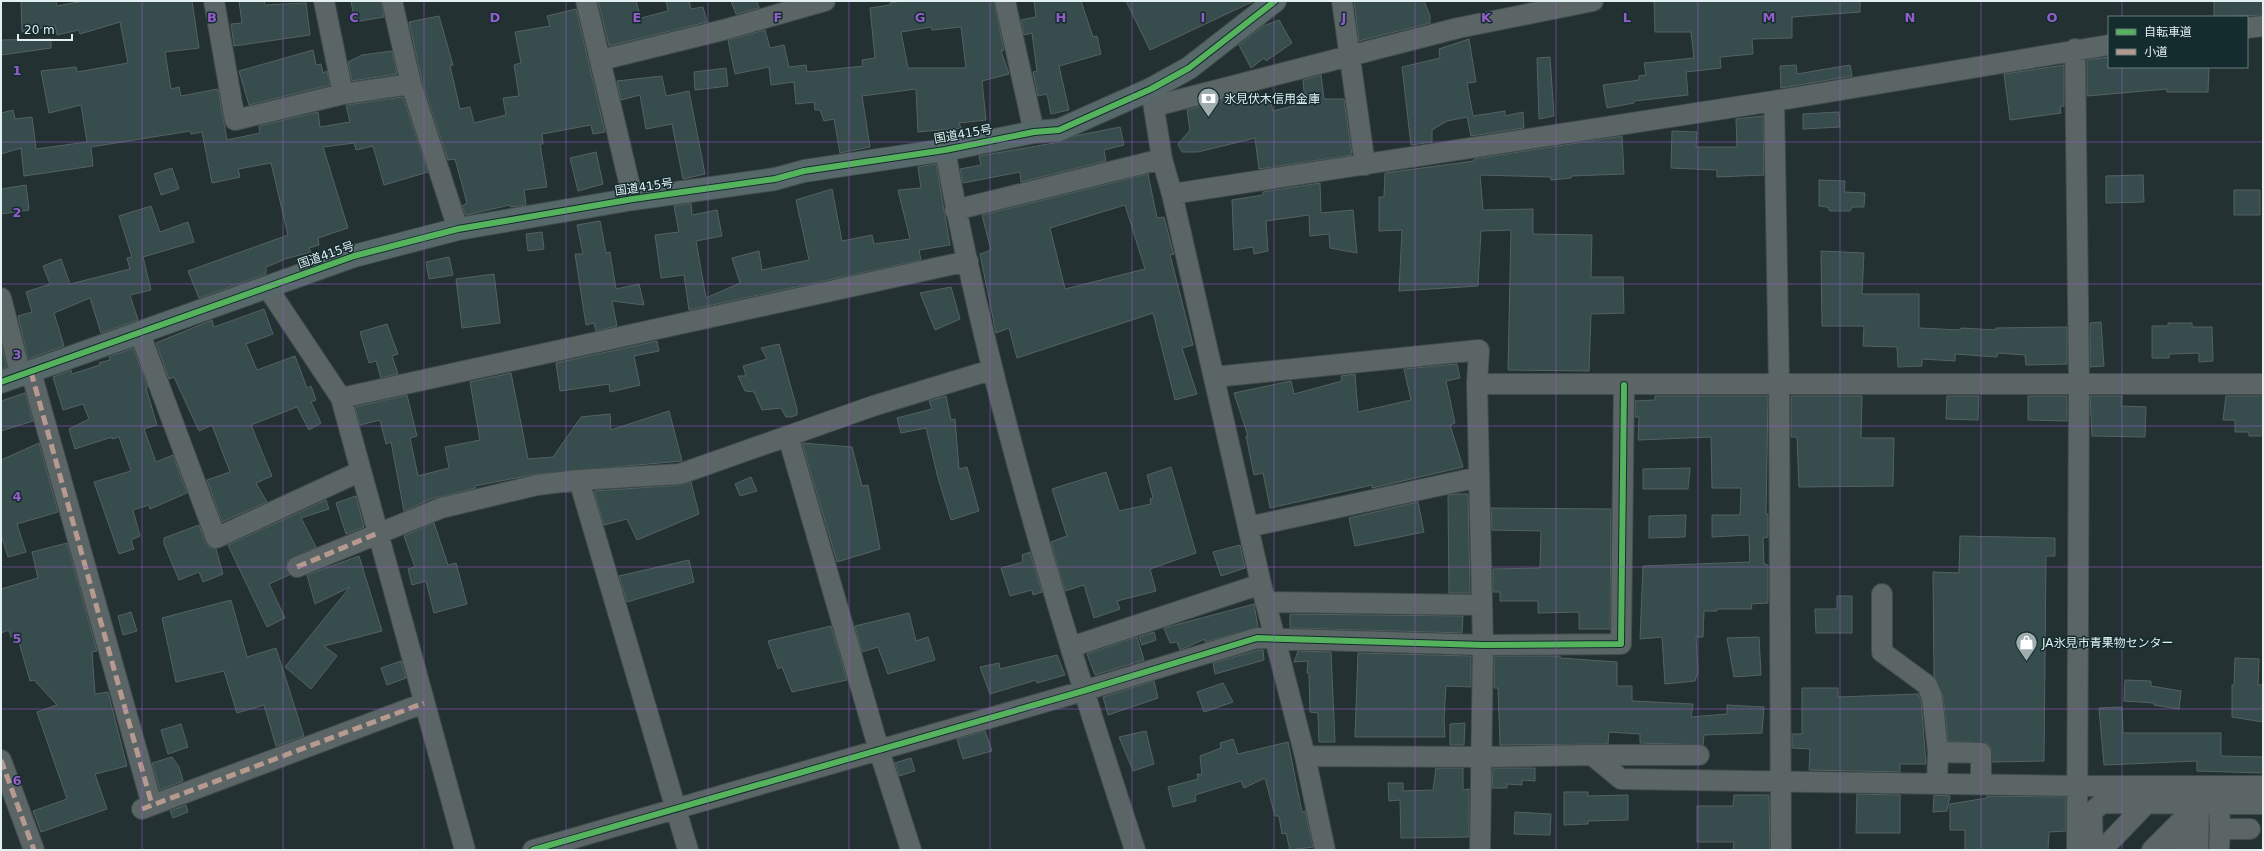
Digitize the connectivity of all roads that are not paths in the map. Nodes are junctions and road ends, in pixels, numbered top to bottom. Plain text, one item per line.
1 (214, 1) edge
2 (324, 1) edge
3 (586, 1) edge
4 (824, 1) edge
5 (1005, 1) edge
6 (1275, 1) edge
7 (1342, 1) edge
8 (1592, 1) edge
9 (392, 2) edge
10 (2263, 26) edge
11 (2248, 28) edge
12 (2108, 45) edge
13 (2075, 49) junction
14 (1350, 56) junction
15 (601, 60) junction
16 (411, 84) junction
17 (343, 94) junction
18 (1153, 98) junction
19 (1774, 101) junction
20 (1034, 132) junction
21 (945, 150) junction
22 (1162, 159) junction
23 (1365, 165) junction
24 (1172, 194) junction
25 (634, 199) junction
26 (956, 210) junction
27 (458, 229) junction
28 (968, 261) junction
29 (266, 287) junction
30 (1, 298) edge
31 (140, 334) junction
32 (991, 370) junction
33 (17, 377) edge
34 (1214, 377) junction
35 (1779, 383) junction
36 (1478, 384) junction
37 (2079, 384) junction
38 (2263, 384) edge
39 (1624, 385) junction
40 (341, 398) junction
41 (788, 436) junction
42 (361, 470) junction
43 (1479, 477) junction
44 (579, 480) junction
45 (1248, 527) junction
46 (378, 532) junction
47 (297, 568) dead end
48 (1263, 593) junction
49 (1882, 594) dead end
50 (1482, 605) junction
51 (1275, 640) junction
52 (1483, 645) junction
53 (1071, 647) junction
54 (1083, 691) junction
55 (424, 703) junction
56 (879, 750) junction
57 (1938, 752) junction
58 (1592, 755) junction
59 (1699, 755) dead end
60 (1305, 756) junction
61 (1483, 757) junction
62 (1, 760) edge
63 (1781, 781) junction
64 (1937, 784) junction
65 (1981, 784) junction
66 (2077, 786) junction
67 (2263, 786) edge
68 (2147, 803) junction
69 (2199, 803) junction
70 (2218, 804) junction
71 (2257, 804) edge
72 (677, 808) junction
73 (2220, 829) junction
74 (2257, 829) edge
75 (2198, 830) junction
76 (34, 850) edge
77 (465, 850) edge
78 (533, 850) edge
79 (688, 850) edge
80 (911, 850) edge
81 (1136, 850) edge
82 (1325, 850) edge
83 (1480, 850) edge
84 (1781, 850) edge
85 (2077, 850) edge
86 (2092, 850) edge
87 (2102, 850) edge
88 (2152, 850) edge
89 (2178, 850) edge
90 (2198, 850) edge
91 (2220, 850) edge

1 - 17 street
2 - 17 street
3 - 15 street
4 - 15 street
5 - 20 street
6 - 18 highway, 国道415号
7 - 14 street
8 - 14 street
9 - 16 street
10 - 11 street
12 - 13 street
13 - 19 street
13 - 37 street
14 - 18 street
14 - 23 street
15 - 25 street
16 - 17 street
16 - 27 street
18 - 20 highway, 国道415号
18 - 22 street
19 - 23 street
19 - 35 street
20 - 21 highway, 国道415号
21 - 25 highway, 国道415号
21 - 26 street
22 - 24 street
22 - 26 street
23 - 24 street
24 - 34 street
25 - 27 highway, 国道415号
26 - 28 street
27 - 29 highway, 国道415号
28 - 32 street
28 - 40 street
29 - 31 highway, 国道415号
29 - 40 street
30 - 33 street
31 - 33 highway, 国道415号
31 - 42 street
32 - 41 street
32 - 53 street
33 - 55 street
34 - 36 street
34 - 45 street
35 - 37 street
35 - 39 street
35 - 63 street
36 - 39 street
36 - 43 street
37 - 38 street
37 - 66 street
39 - 52 street
40 - 42 street
41 - 44 street
41 - 56 street
42 - 46 street
43 - 45 street
43 - 50 street
44 - 46 street
44 - 72 street
45 - 48 street
46 - 47 street
46 - 55 street
48 - 50 street
48 - 51 street
48 - 53 street
49 - 57 street
50 - 52 street
51 - 52 street
51 - 54 street
51 - 60 street
52 - 61 street
53 - 54 street
54 - 56 street
54 - 81 street
55 - 77 street
56 - 72 street
56 - 80 street
57 - 64 street
57 - 65 street
58 - 59 street
58 - 61 street
58 - 63 street
60 - 61 street
60 - 82 street
61 - 83 street
62 - 76 street
63 - 64 street
63 - 84 street
64 - 65 street
65 - 66 street
66 - 67 street
66 - 85 street
68 - 69 street
68 - 86 street
68 - 87 street
69 - 70 street
69 - 75 street
69 - 88 street
70 - 71 street
70 - 73 street
71 - 74 street
72 - 78 street
72 - 79 street
73 - 74 street
73 - 91 street
75 - 89 street
75 - 90 street

